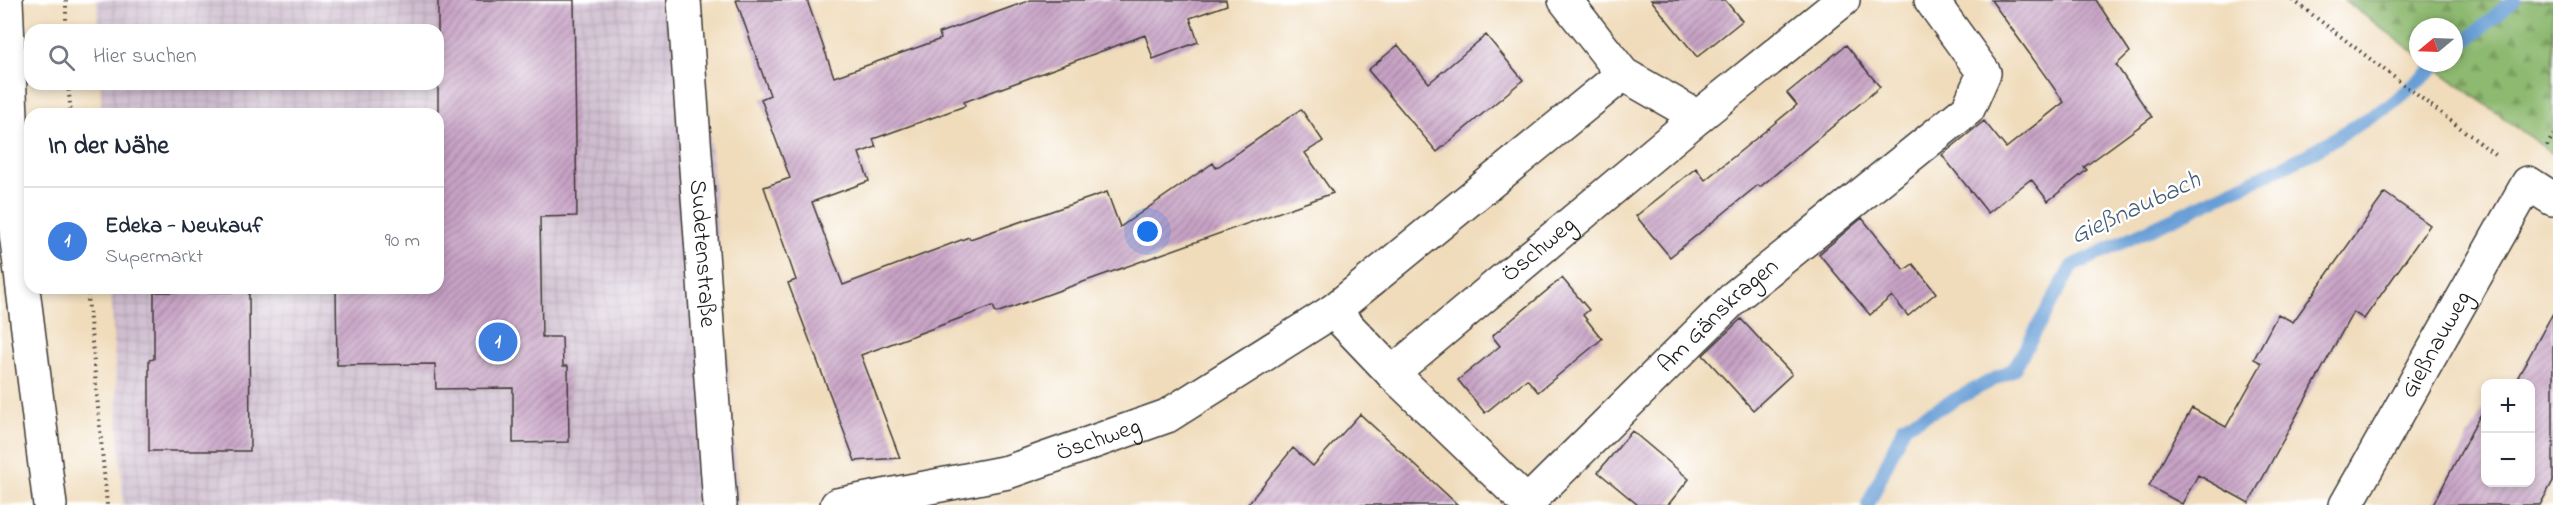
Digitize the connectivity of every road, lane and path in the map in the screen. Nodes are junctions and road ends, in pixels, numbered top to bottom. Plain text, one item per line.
1 (6, 0) edge
2 (66, 0) edge
3 (684, 0) edge
4 (1564, 0) edge
5 (1843, 0) edge
6 (1931, 0) edge
7 (2293, 0) edge
8 (66, 24) edge
9 (1623, 74) junction
10 (69, 90) edge
11 (70, 108) edge
12 (1698, 117) junction
13 (2488, 147) dead end
14 (2540, 191) edge
15 (88, 294) edge
16 (1333, 311) junction
17 (1392, 373) junction
18 (50, 505) edge
19 (107, 505) edge
20 (720, 505) edge
21 (837, 505) edge
22 (2346, 505) edge

1 - 18 street
2 - 8 path
3 - 20 street, Sudetenstraße
4 - 9 street
5 - 12 street, Öschweg
6 - 17 street, Am Gänskragen
7 - 13 path
9 - 12 street
9 - 16 street, Öschweg
10 - 11 path
12 - 17 street, Öschweg
14 - 22 street, Gießnauweg
15 - 19 path
16 - 17 street
16 - 21 street, Öschweg

